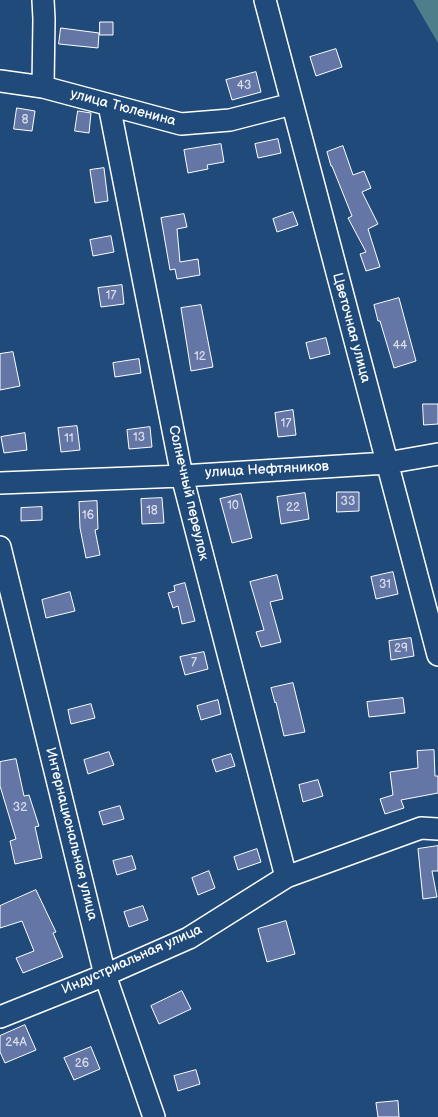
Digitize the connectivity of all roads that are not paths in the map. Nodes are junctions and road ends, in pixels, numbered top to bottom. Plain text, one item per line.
1 (43, 0) edge
2 (265, 0) edge
3 (0, 82) edge
4 (43, 87) junction
5 (292, 104) junction
6 (109, 105) junction
7 (438, 454) edge
8 (387, 463) junction
9 (182, 476) junction
10 (0, 483) edge
11 (0, 547) edge
12 (438, 655) edge
13 (438, 829) edge
14 (286, 877) junction
15 (105, 975) junction
16 (0, 1017) edge
17 (154, 1117) edge

1 - 4 street
2 - 5 street, Цветочная улица
3 - 4 street, улица Тюленина
4 - 6 street, улица Тюленина
5 - 6 street, улица Тюленина
5 - 8 street, Цветочная улица
6 - 9 street, Солнечный переулок
7 - 8 street, улица Нефтяников
8 - 9 street, улица Нефтяников
8 - 12 street, Цветочная улица
9 - 10 street, улица Нефтяников
9 - 14 street, Солнечный переулок
11 - 15 street, Интернациональная улица
13 - 14 street, Индустриальная улица
14 - 15 street, Индустриальная улица
15 - 16 street, Индустриальная улица
15 - 17 street, Интернациональная улица

